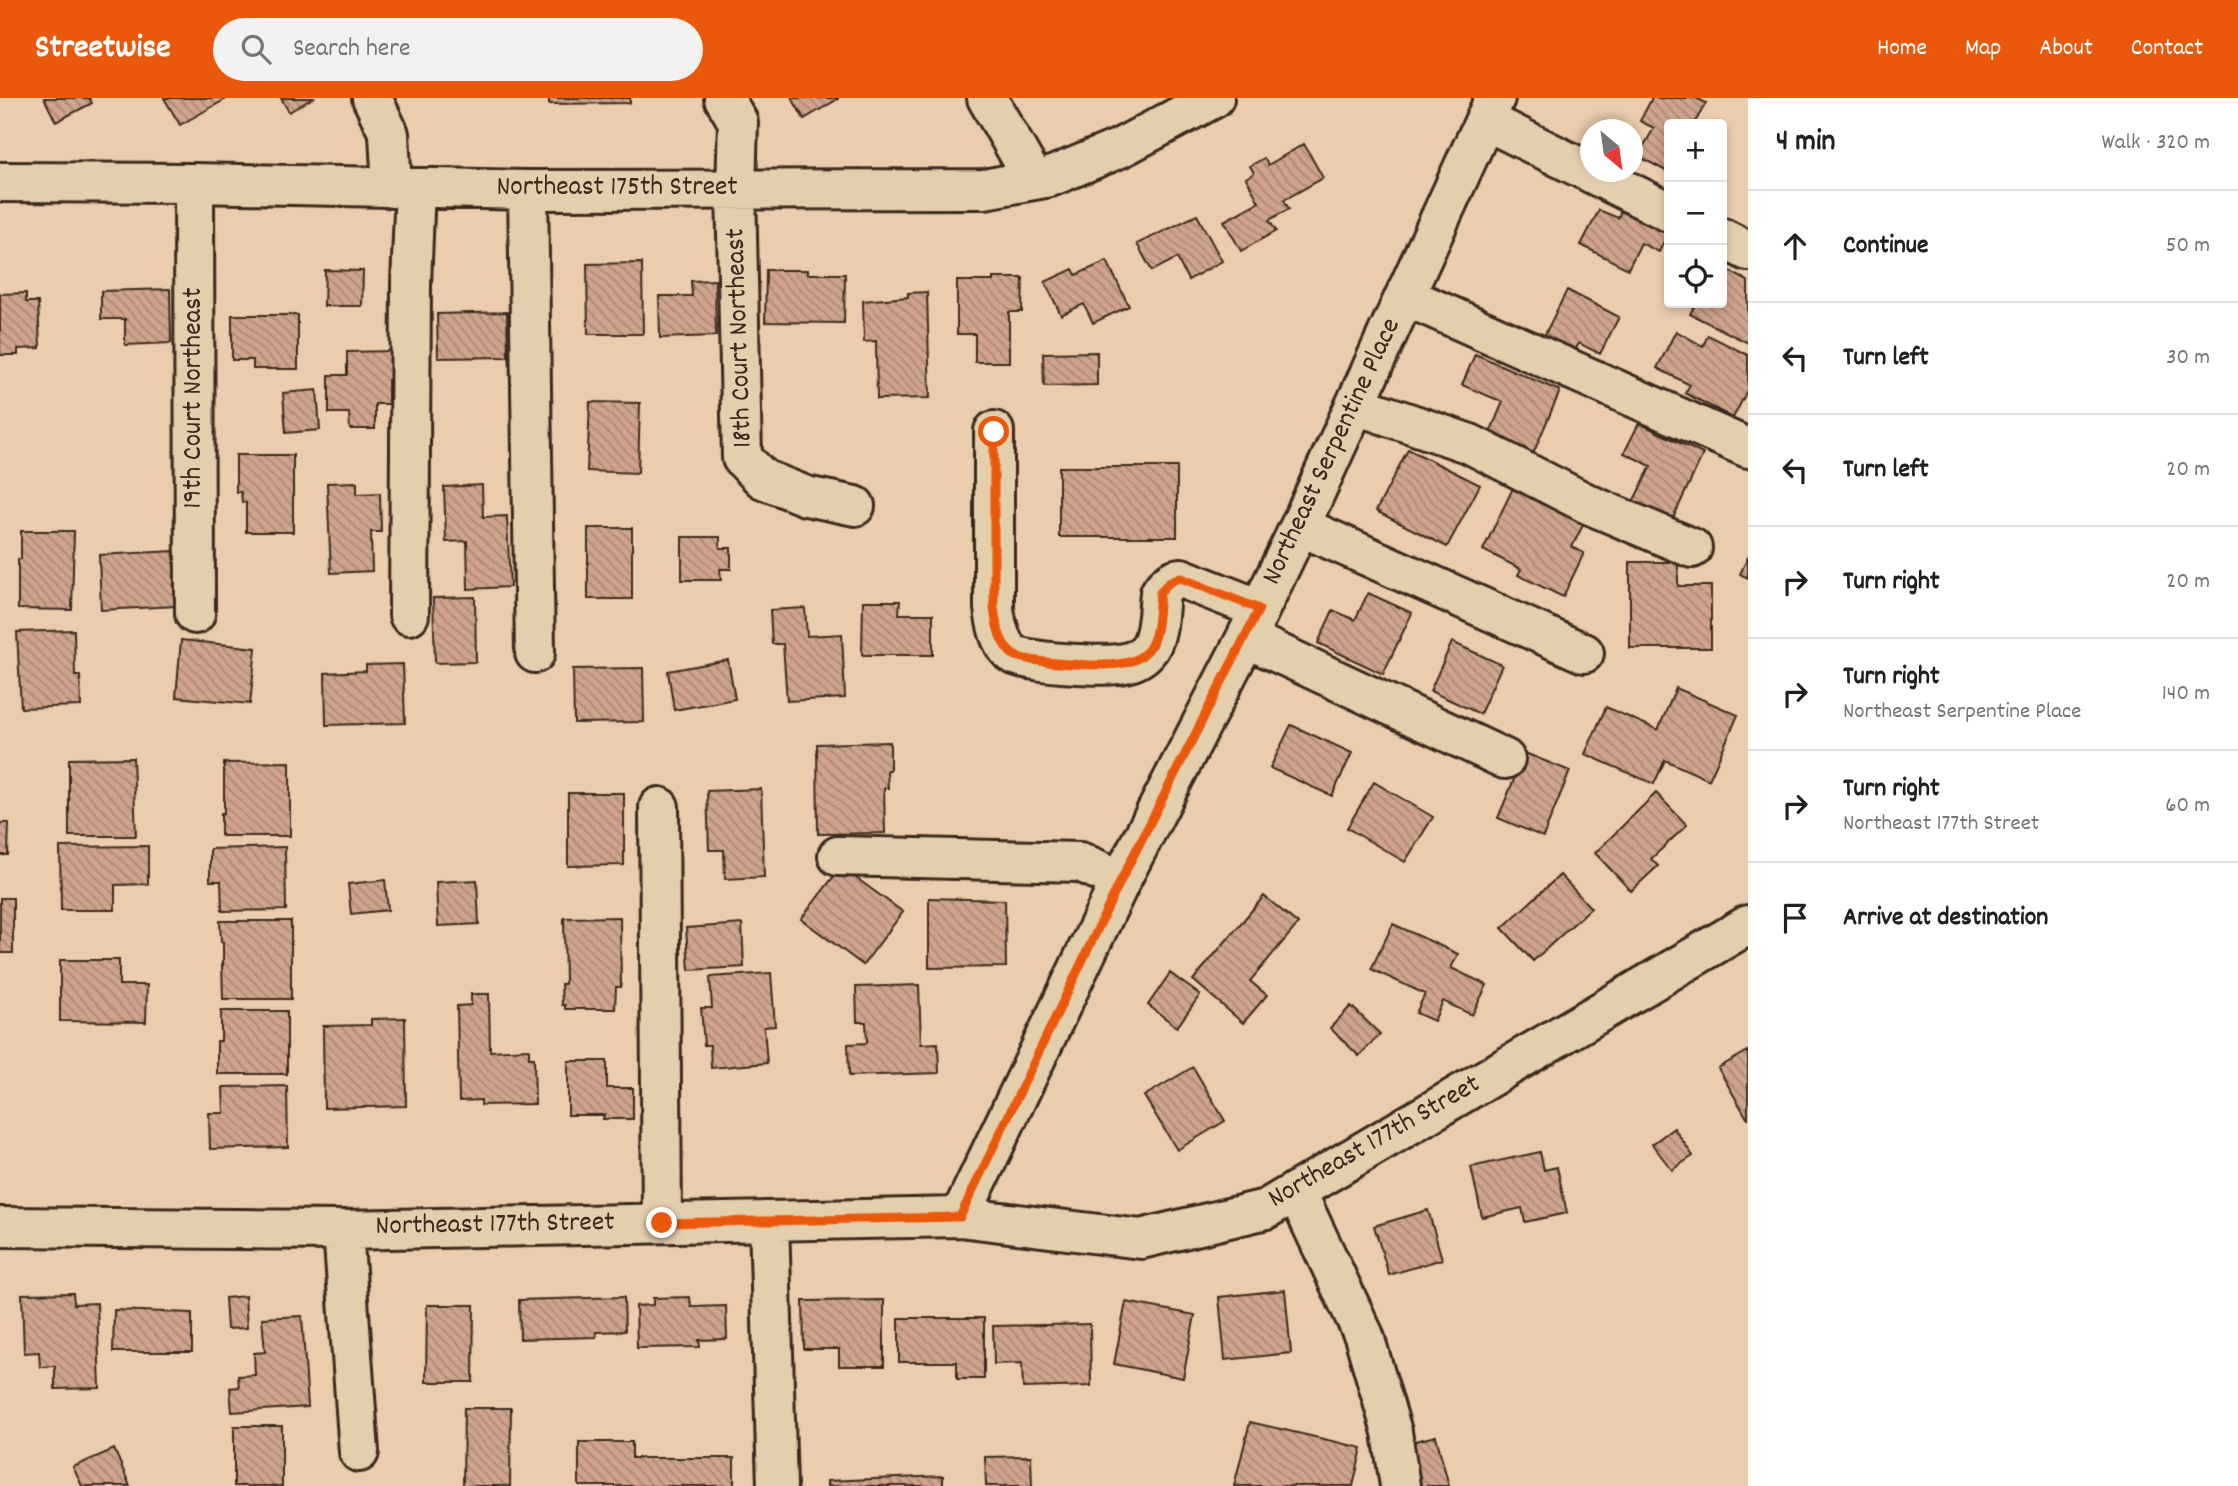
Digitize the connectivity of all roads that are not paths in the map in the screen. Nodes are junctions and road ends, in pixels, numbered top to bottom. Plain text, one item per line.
1 (372, 98) edge
2 (724, 98) edge
3 (987, 98) edge
4 (1214, 98) edge
5 (1490, 109) edge
6 (1034, 180) junction
7 (0, 182) edge
8 (194, 183) junction
9 (403, 188) junction
10 (736, 189) junction
11 (528, 190) junction
12 (1664, 209) edge
13 (1727, 240) edge
14 (1748, 251) edge
15 (1405, 296) junction
16 (1356, 405) junction
17 (994, 432) dead end
18 (1748, 448) edge
19 (855, 506) dead end
20 (1300, 526) junction
21 (1692, 548) dead end
22 (195, 614) dead end
23 (409, 615) dead end
24 (1252, 624) junction
25 (535, 653) dead end
26 (1584, 653) dead end
27 (1505, 759) dead end
28 (659, 807) dead end
29 (838, 856) dead end
30 (1121, 880) junction
31 (1748, 925) edge
32 (1296, 1191) junction
33 (960, 1217) junction
34 (769, 1221) junction
35 (662, 1223) junction
36 (0, 1227) edge
37 (343, 1230) junction
38 (359, 1452) dead end
39 (777, 1486) edge
40 (1400, 1486) edge

1 - 9 street
2 - 10 street, 18th Court Northeast
3 - 6 street
4 - 6 street, Northeast 175th Street
5 - 12 street
5 - 15 street, Northeast Serpentine Place
6 - 10 street, Northeast 175th Street
7 - 8 street, Northeast 175th Street
8 - 9 street, Northeast 175th Street
8 - 22 street, 19th Court Northeast
9 - 11 street, Northeast 175th Street
9 - 23 street
10 - 11 street, Northeast 175th Street
10 - 19 street, 18th Court Northeast
11 - 25 street
13 - 14 street
15 - 16 street, Northeast Serpentine Place
15 - 18 street
16 - 20 street, Northeast Serpentine Place
16 - 21 street
17 - 24 street
20 - 24 street, Northeast Serpentine Place
20 - 26 street
24 - 27 street
24 - 30 street, Northeast Serpentine Place
28 - 35 street
29 - 30 street
30 - 33 street, Northeast Serpentine Place
31 - 32 street, Northeast 177th Street
32 - 33 street, Northeast 177th Street
32 - 40 street
33 - 34 street, Northeast 177th Street
34 - 35 street, Northeast 177th Street
34 - 39 street
35 - 37 street, Northeast 177th Street
36 - 37 street, Northeast 177th Street
37 - 38 street

